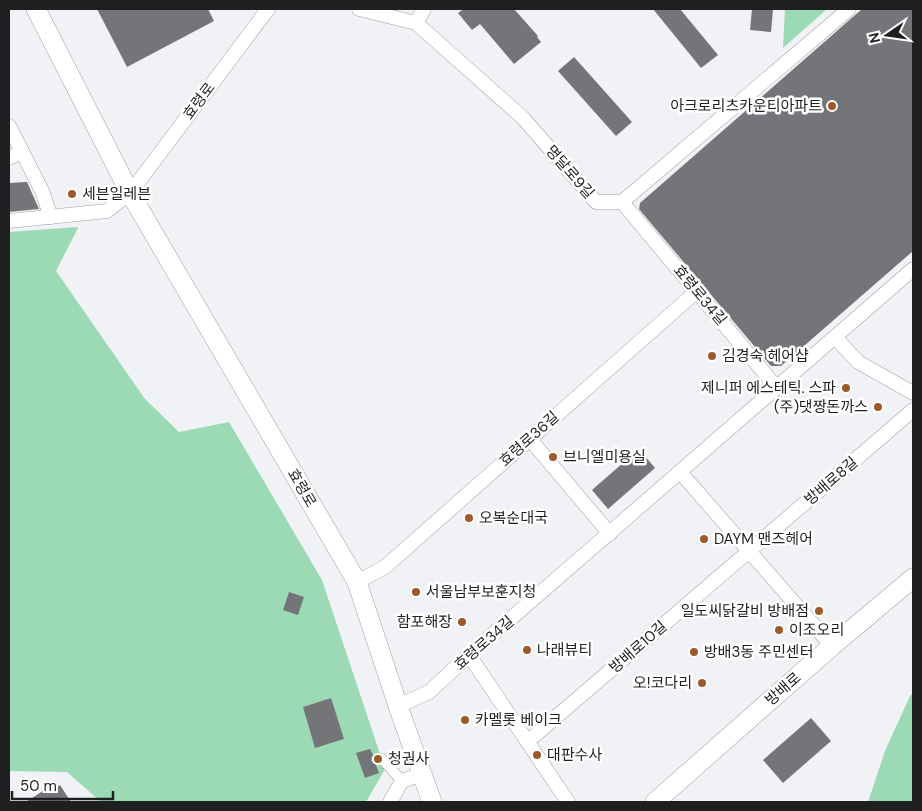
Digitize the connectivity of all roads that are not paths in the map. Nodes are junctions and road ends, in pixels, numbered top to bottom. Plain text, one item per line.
1 (36, 9) edge
2 (268, 9) edge
3 (359, 9) edge
4 (424, 9) edge
5 (848, 9) edge
6 (416, 23) junction
7 (9, 126) edge
8 (22, 152) junction
9 (9, 158) edge
10 (130, 193) junction
11 (622, 202) junction
12 (51, 217) junction
13 (9, 221) edge
14 (913, 269) edge
15 (696, 291) junction
16 (835, 337) junction
17 (777, 388) junction
18 (913, 393) edge
19 (913, 410) edge
20 (529, 438) junction
21 (680, 472) junction
22 (610, 534) junction
23 (749, 551) junction
24 (913, 578) edge
25 (357, 582) junction
26 (832, 646) junction
27 (469, 655) junction
28 (398, 706) junction
29 (527, 742) junction
30 (378, 759) dead end
31 (422, 774) junction
32 (402, 781) junction
33 (390, 802) edge
34 (432, 802) edge
35 (568, 802) edge
36 (655, 802) edge

1 - 10 main road, 효령로
2 - 10 street, 효령로
3 - 6 street, 명달로9길
4 - 6 street
5 - 11 street
6 - 11 street, 명달로9길
7 - 8 street
8 - 9 street
8 - 12 street
10 - 12 street
10 - 25 main road, 효령로
11 - 15 street, 효령로34길
12 - 13 street
14 - 16 street, 효령로34길
15 - 17 street, 효령로34길
15 - 20 street, 효령로36길
16 - 17 street, 효령로34길
16 - 18 street
17 - 21 street, 효령로34길
19 - 23 street, 방배로8길
20 - 22 street
20 - 25 street, 효령로36길
21 - 22 street, 효령로34길
21 - 23 street
22 - 27 street, 효령로34길
23 - 26 street
23 - 29 street, 방배로10길
24 - 26 main road, 방배로
25 - 28 main road, 효령로
26 - 36 main road, 방배로
27 - 28 street, 효령로34길
27 - 29 street
28 - 31 main road, 효령로
29 - 35 street
30 - 32 street
31 - 32 street
31 - 34 main road, 효령로
32 - 33 street

